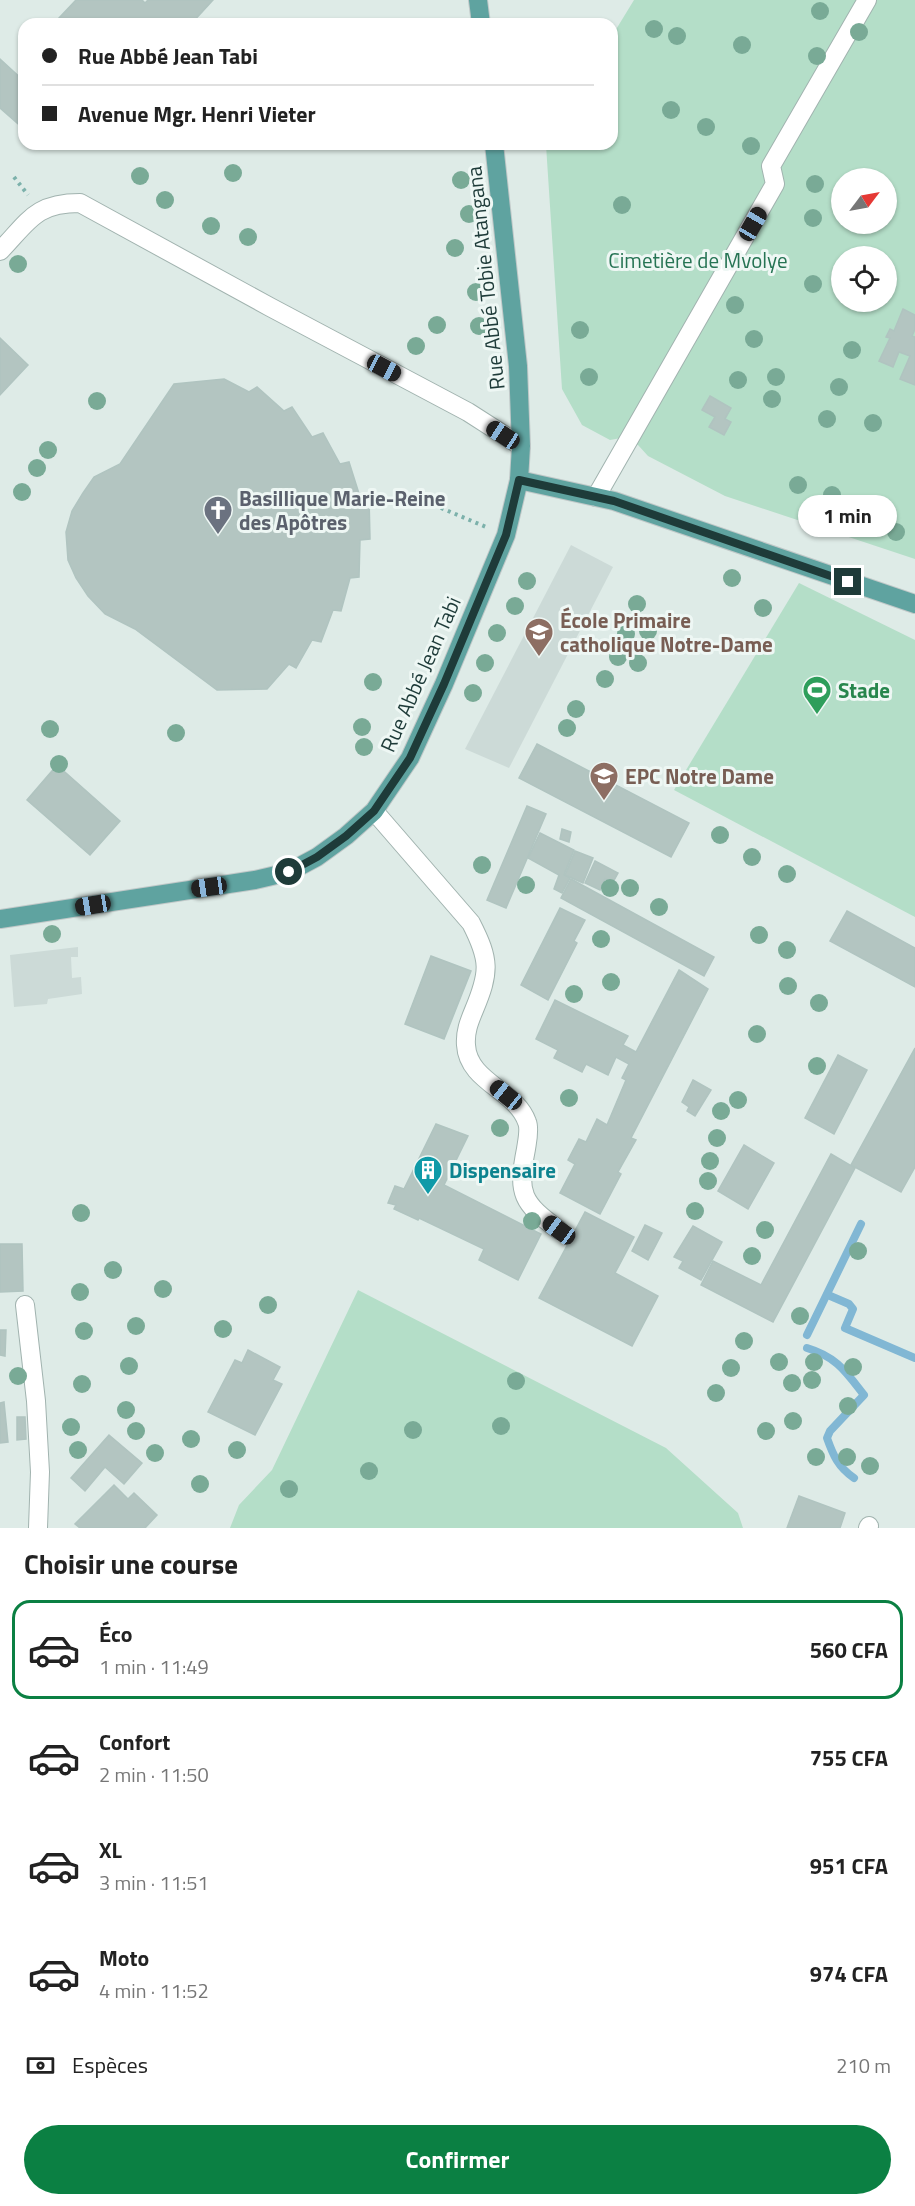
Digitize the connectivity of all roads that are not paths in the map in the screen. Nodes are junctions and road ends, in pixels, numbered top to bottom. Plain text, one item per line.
1 (478, 0) edge
2 (867, 0) edge
3 (480, 18) edge
4 (495, 150) edge
5 (0, 251) edge
6 (521, 446) junction
7 (519, 480) junction
8 (596, 497) junction
9 (915, 603) edge
10 (374, 811) junction
11 (0, 919) edge
12 (559, 1230) dead end
13 (25, 1305) dead end
14 (38, 1528) edge

1 - 3 main road
2 - 8 street
4 - 6 main road, Rue Abbé Tobie Atangana
5 - 6 street
6 - 7 main road, Rue Abbé Tobie Atangana
7 - 8 main road
7 - 10 main road, Rue Abbé Jean Tabi
8 - 9 main road
10 - 11 main road, Rue Abbé Jean Tabi
10 - 12 street
13 - 14 street

